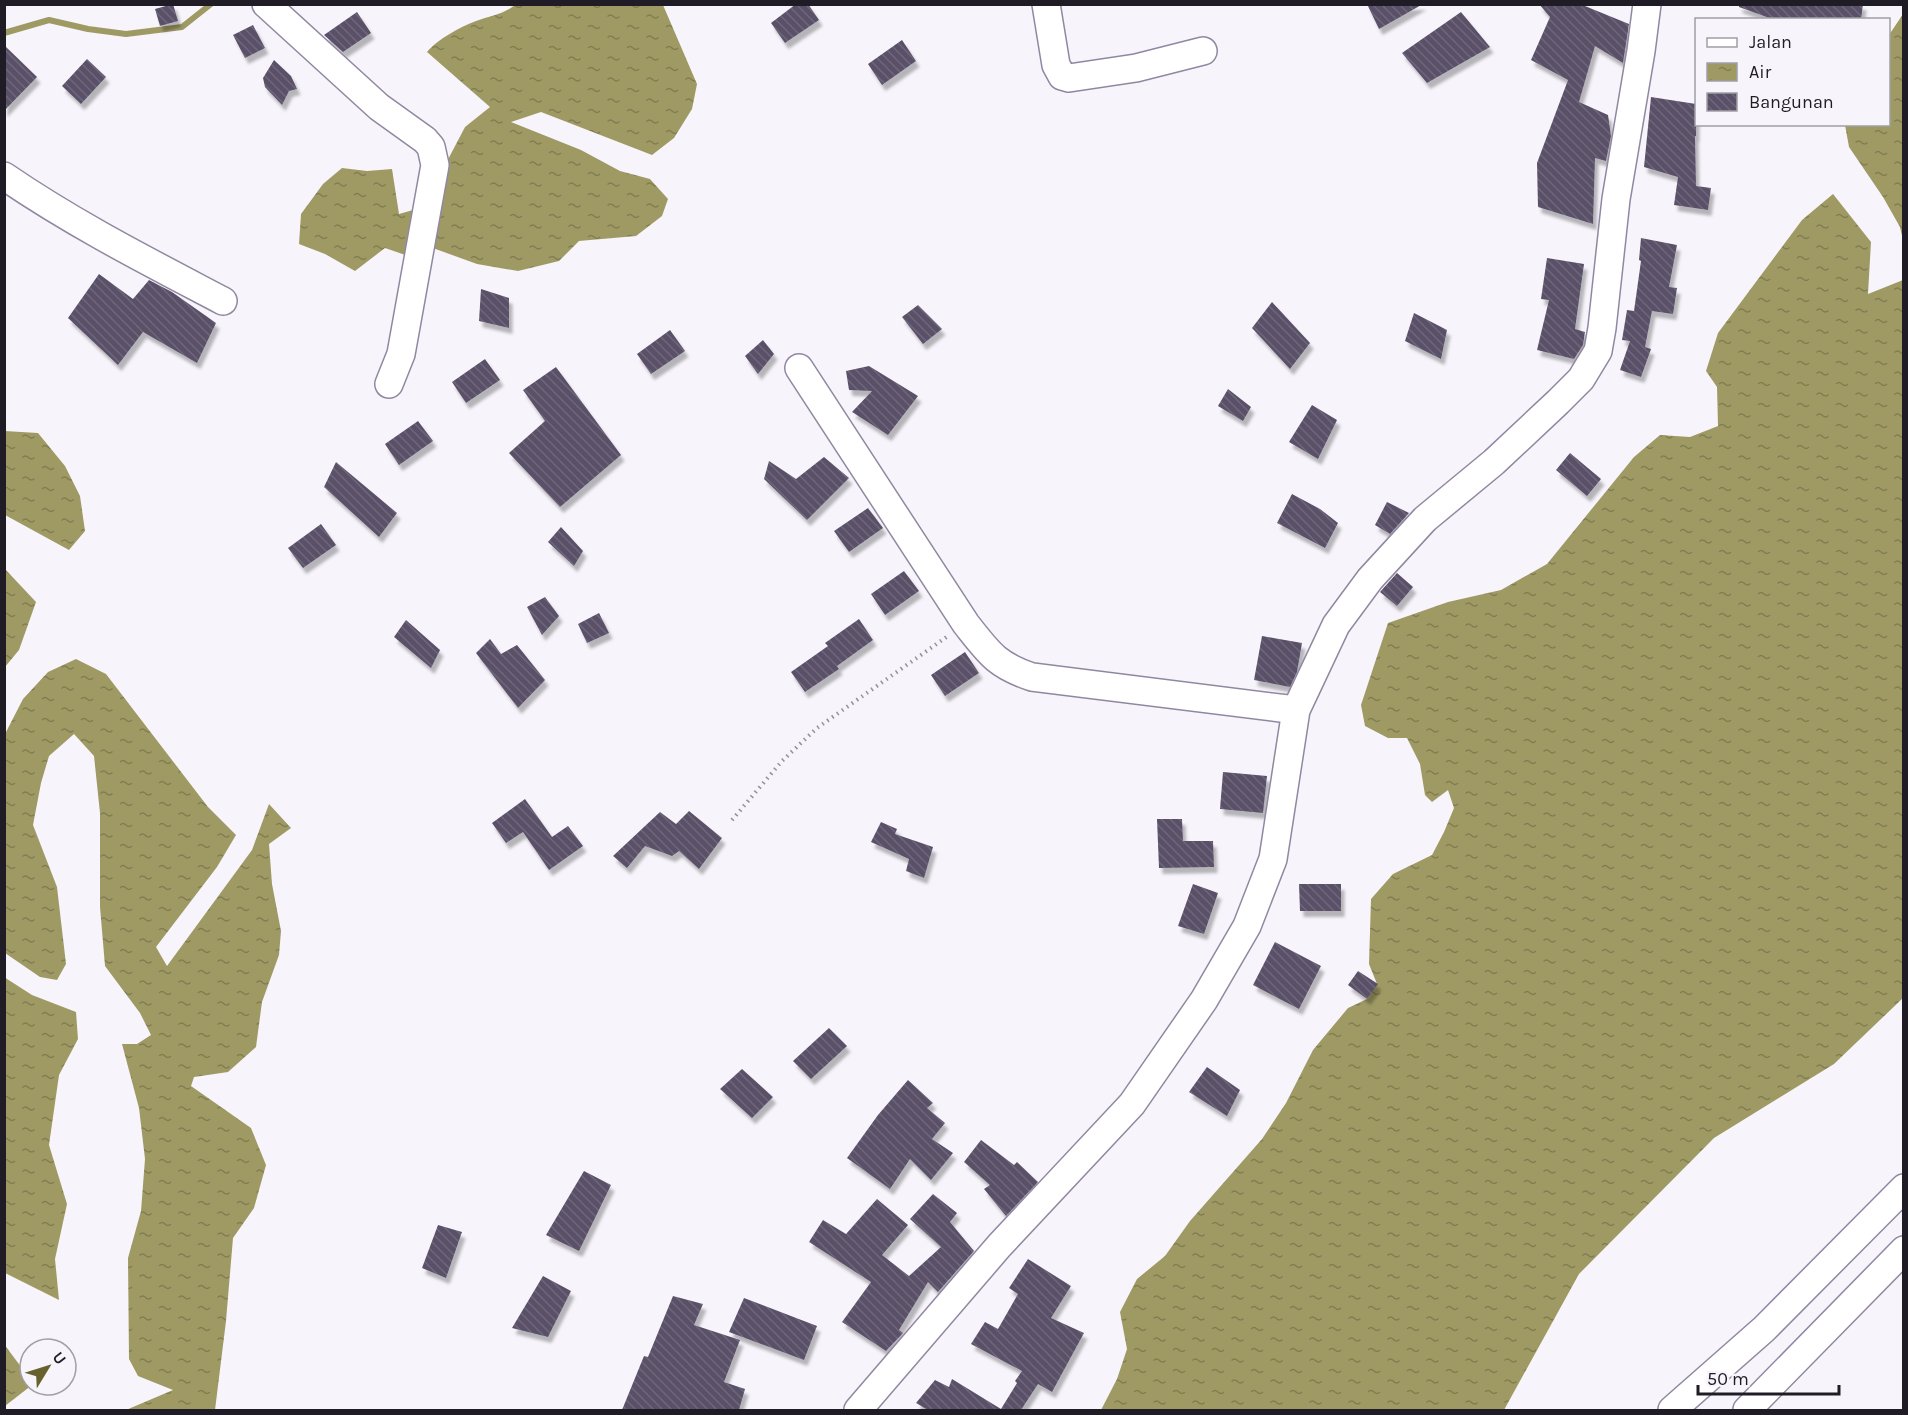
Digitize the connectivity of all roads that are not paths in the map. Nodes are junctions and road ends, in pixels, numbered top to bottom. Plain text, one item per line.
1 (266, 4) edge
2 (1046, 4) edge
3 (1647, 4) edge
4 (1203, 51) dead end
5 (4, 176) edge
6 (223, 301) dead end
7 (799, 368) dead end
8 (388, 384) dead end
9 (1296, 710) junction
10 (1904, 1188) edge
11 (1904, 1250) edge
12 (858, 1410) edge
13 (1672, 1410) edge
14 (1747, 1410) edge

1 - 8 street
2 - 4 street
3 - 9 street
5 - 6 street
7 - 9 street
9 - 12 street
10 - 13 street
11 - 14 street

